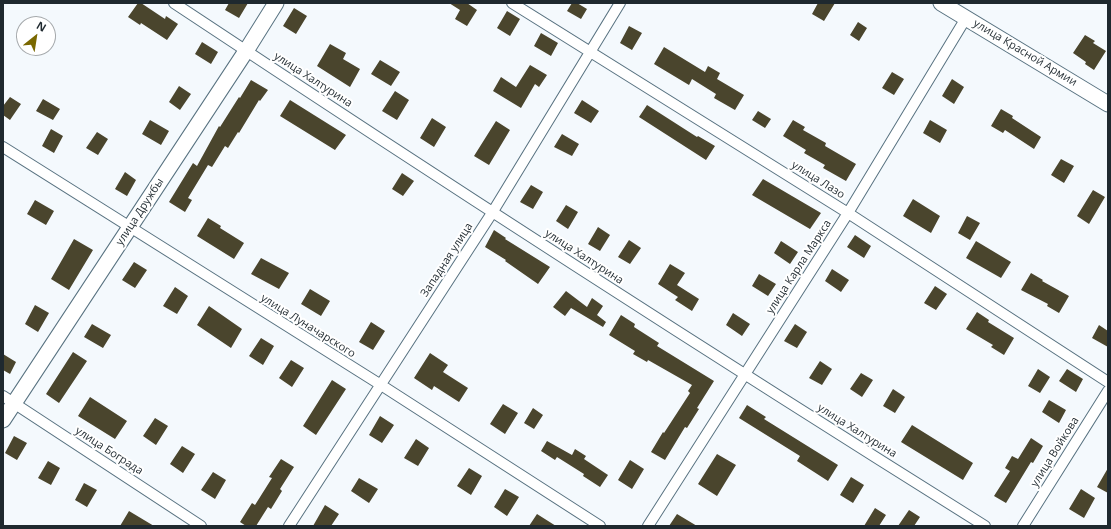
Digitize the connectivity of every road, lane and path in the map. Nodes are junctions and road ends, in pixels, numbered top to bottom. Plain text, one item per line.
1 (174, 3) edge
2 (276, 3) edge
3 (512, 3) edge
4 (620, 3) edge
5 (941, 3) edge
6 (966, 18) junction
7 (246, 51) junction
8 (590, 52) junction
9 (1108, 104) edge
10 (3, 147) edge
11 (492, 212) junction
12 (848, 213) junction
13 (129, 228) junction
14 (744, 375) junction
15 (1108, 382) edge
16 (381, 385) junction
17 (1108, 391) edge
18 (8, 399) edge
19 (3, 420) edge
20 (201, 526) edge
21 (290, 526) edge
22 (600, 526) edge
23 (648, 526) edge
24 (985, 526) edge
25 (1023, 526) edge

1 - 7 street, улица Халтурина
2 - 7 street, улица Дружбы
3 - 8 street, улица Лазо
4 - 8 street, Западная улица
5 - 6 street, улица Красной Армии
6 - 9 street, улица Красной Армии
6 - 12 street, улица Карла Маркса
7 - 11 street, улица Халтурина
7 - 13 street, улица Дружбы
8 - 11 street, Западная улица
8 - 12 street, улица Лазо
10 - 13 street, улица Луначарского
11 - 14 street, улица Халтурина
11 - 16 street, Западная улица
12 - 14 street, улица Карла Маркса
12 - 15 street, улица Лазо
13 - 16 street, улица Луначарского
13 - 18 street, улица Дружбы
14 - 23 street, улица Карла Маркса
14 - 24 street, улица Халтурина
16 - 21 street, Западная улица
16 - 22 street, улица Луначарского
17 - 25 street, улица Войкова
18 - 19 street, улица Дружбы
18 - 20 street, улица Бограда

